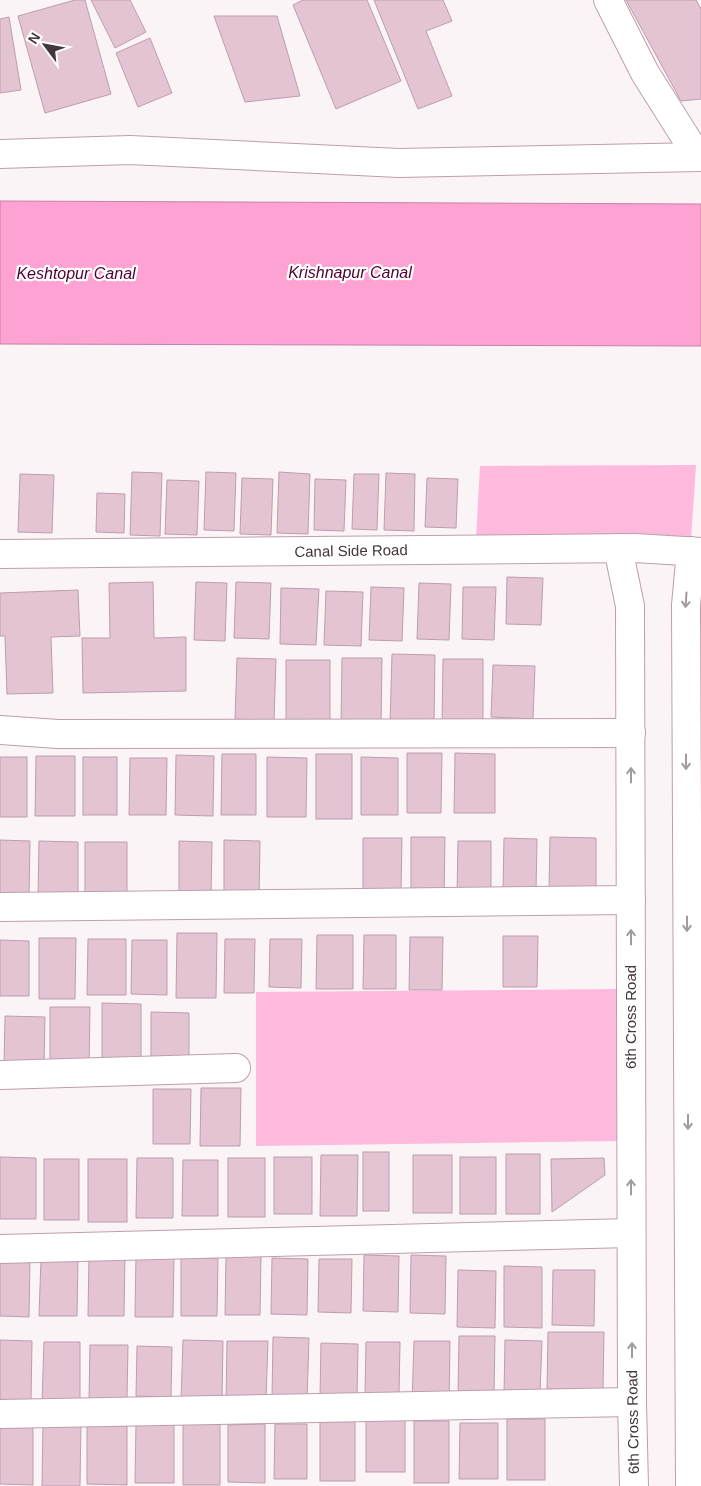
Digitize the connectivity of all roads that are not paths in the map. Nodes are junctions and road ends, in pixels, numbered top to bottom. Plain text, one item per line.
1 (608, 0) edge
2 (0, 154) edge
3 (699, 157) edge
4 (618, 548) junction
5 (696, 551) edge
6 (0, 554) edge
7 (0, 730) edge
8 (631, 733) junction
9 (631, 900) junction
10 (0, 907) edge
11 (236, 1068) dead end
12 (0, 1075) edge
13 (694, 1088) edge
14 (632, 1233) junction
15 (0, 1249) edge
16 (632, 1402) junction
17 (0, 1414) edge
18 (634, 1486) edge
19 (690, 1486) edge

1 - 3 street
2 - 3 street
4 - 5 street, Canal Side Road
4 - 6 street, Canal Side Road
4 - 8 street, 6th Cross Road
5 -> 13 street
7 - 8 street
9 -> 8 street, 6th Cross Road
9 - 10 street
14 -> 9 street, 6th Cross Road
11 - 12 street
13 -> 19 street
14 - 15 street
16 -> 14 street, 6th Cross Road
16 - 17 street
16 - 18 street, 6th Cross Road

